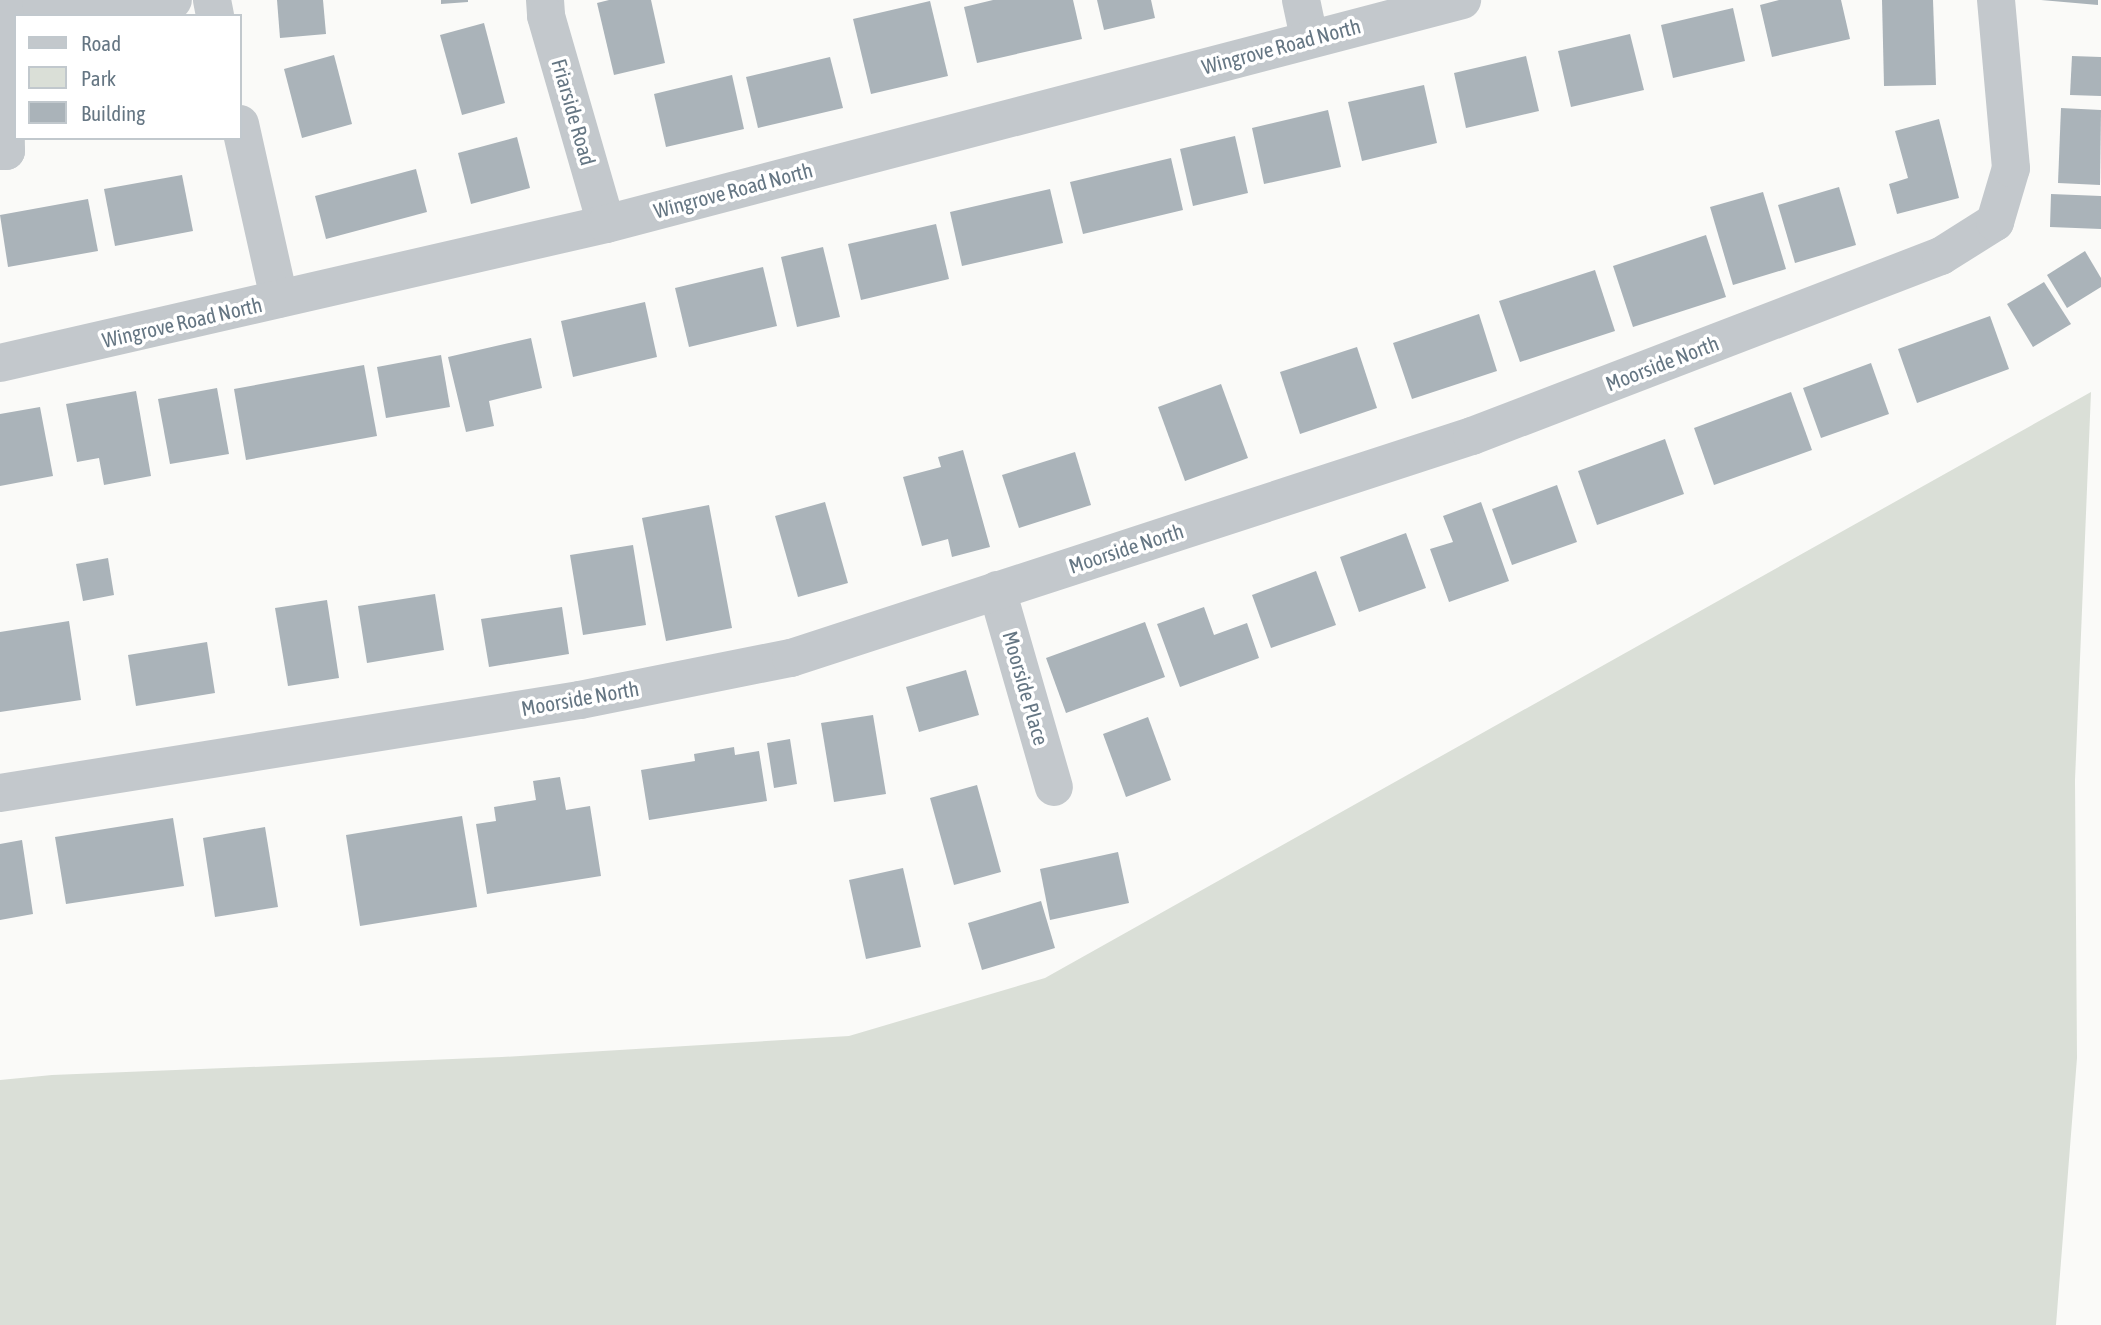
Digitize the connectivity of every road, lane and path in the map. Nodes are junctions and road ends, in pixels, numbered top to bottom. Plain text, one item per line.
1 (173, 0) edge
2 (545, 0) edge
3 (1301, 0) edge
4 (1462, 0) edge
5 (1996, 0) edge
6 (2, 5) edge
7 (1310, 38) junction
8 (242, 133) edge
9 (0, 151) edge
10 (606, 223) junction
11 (279, 299) junction
12 (0, 363) edge
13 (998, 590) junction
14 (1054, 787) dead end
15 (0, 793) edge

1 - 6 street
2 - 10 street, Friarside Road
3 - 7 street
4 - 7 street, Wingrove Road North
5 - 13 street, Moorside North
6 - 9 street
7 - 10 street, Wingrove Road North
8 - 11 street
10 - 11 street, Wingrove Road North
11 - 12 street, Wingrove Road North
13 - 14 street, Moorside Place
13 - 15 street, Moorside North

